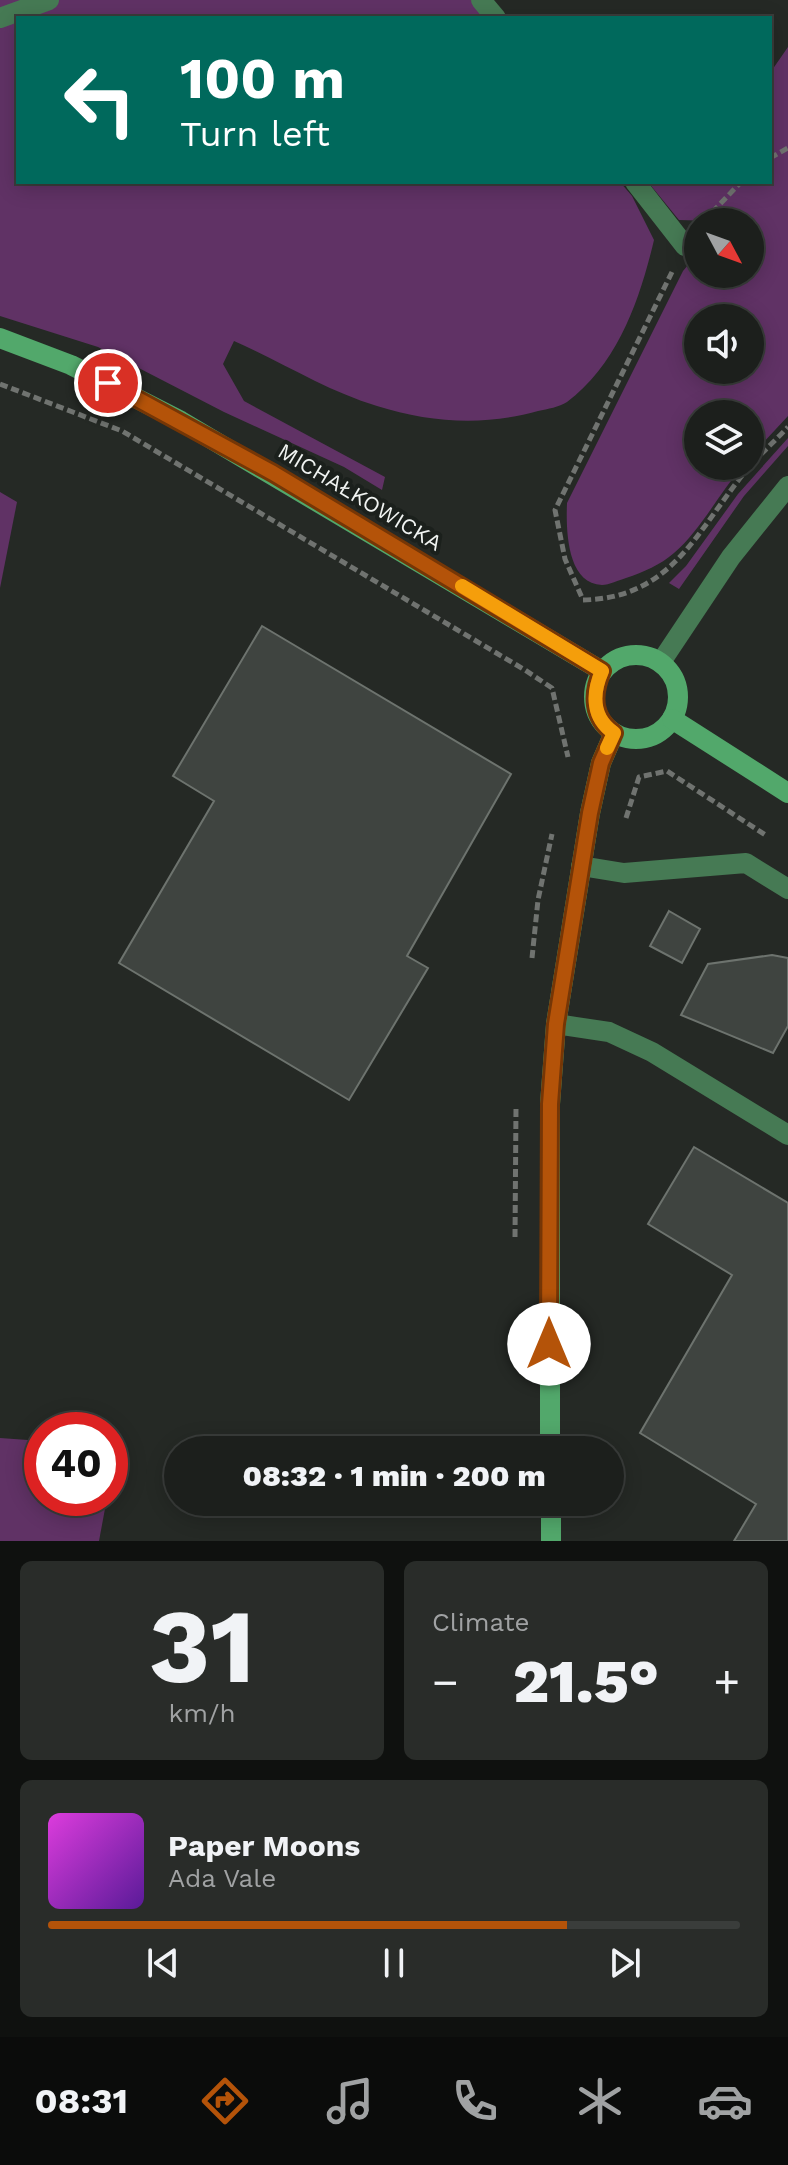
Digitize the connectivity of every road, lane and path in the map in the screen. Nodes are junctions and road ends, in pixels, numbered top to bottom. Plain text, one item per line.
1 (49, 0) edge
2 (481, 0) edge
3 (494, 16) edge
4 (0, 18) edge
5 (637, 184) edge
6 (739, 184) edge
7 (716, 208) edge
8 (684, 245) edge
9 (684, 248) edge
10 (0, 338) edge
11 (0, 384) edge
12 (788, 427) edge
13 (788, 486) edge
14 (661, 662) junction
15 (525, 670) dead end
16 (602, 671) junction
17 (672, 719) junction
18 (614, 733) junction
19 (788, 793) edge
20 (626, 818) dead end
21 (775, 841) dead end
22 (581, 866) junction
23 (788, 889) edge
24 (556, 1024) junction
25 (788, 1135) edge
26 (550, 1436) edge
27 (551, 1516) edge
28 (551, 1541) edge

1 - 4 street
2 - 3 street
5 - 8 street
6 - 7 path
9 - 12 path
10 - 16 street, MICHAŁKOWICKA
11 - 15 path
13 - 14 street
14 - 16 street
14 - 17 street
16 - 18 street
17 - 18 street
17 - 19 street
18 - 22 street
20 - 21 path
22 - 23 street
22 - 24 street
24 - 25 street
24 - 26 street
27 - 28 street

